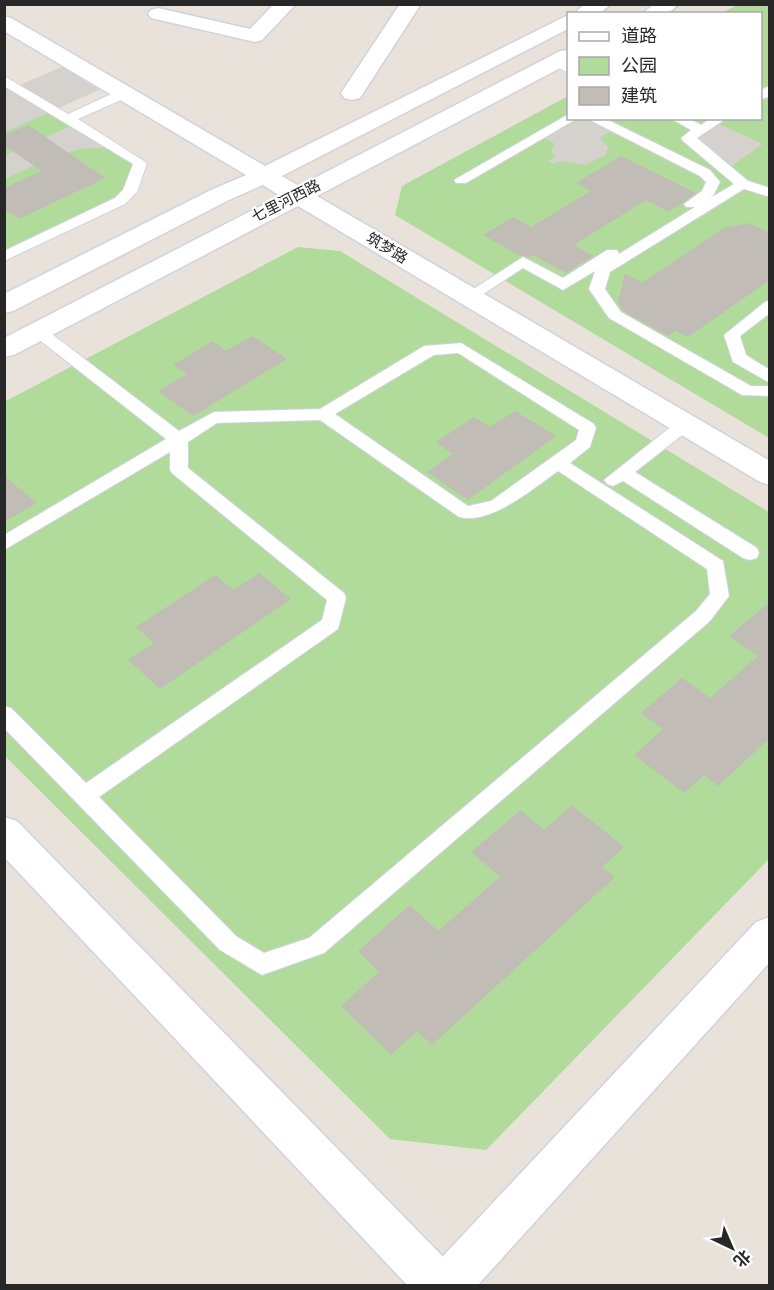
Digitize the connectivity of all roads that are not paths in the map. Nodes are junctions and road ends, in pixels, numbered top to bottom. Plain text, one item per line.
1 (170, 4) edge
2 (286, 4) edge
3 (411, 4) edge
4 (601, 4) edge
5 (669, 4) edge
6 (587, 12) edge
7 (655, 12) edge
8 (4, 22) edge
9 (567, 22) edge
10 (564, 62) edge
11 (4, 80) edge
12 (125, 93) junction
13 (352, 93) dead end
14 (67, 119) junction
15 (568, 120) edge
16 (596, 120) edge
17 (680, 120) edge
18 (718, 120) edge
19 (701, 130) junction
20 (264, 176) junction
21 (461, 180) dead end
22 (742, 184) junction
23 (770, 193) edge
24 (297, 195) junction
25 (4, 257) edge
26 (469, 297) junction
27 (4, 305) edge
28 (770, 305) edge
29 (38, 331) junction
30 (4, 348) edge
31 (770, 378) edge
32 (748, 390) junction
33 (770, 391) edge
34 (770, 403) edge
35 (323, 414) junction
36 (684, 425) junction
37 (179, 440) junction
38 (558, 463) junction
39 (623, 473) junction
40 (770, 475) edge
41 (600, 490) junction
42 (4, 544) edge
43 (750, 553) dead end
44 (4, 714) edge
45 (84, 796) junction
46 (4, 832) edge
47 (770, 934) edge
48 (440, 1286) edge
49 (446, 1286) edge

1 - 2 street
3 - 13 street
4 - 6 street
5 - 7 street
8 - 12 street, 筑梦路
9 - 20 street, 七里河西路
10 - 24 street, 七里河西路
11 - 14 lane
12 - 14 lane
12 - 20 street, 筑梦路
14 - 25 lane
15 - 21 lane
16 - 26 lane
17 - 19 lane
18 - 19 lane
19 - 22 lane
20 - 24 street, 筑梦路
20 - 27 street, 七里河西路
22 - 23 lane
22 - 32 lane
24 - 26 street, 筑梦路
24 - 29 street, 七里河西路
26 - 36 street, 筑梦路
28 - 31 lane
29 - 30 street, 七里河西路
29 - 37 lane
32 - 33 lane
32 - 34 lane
35 - 37 lane
35 - 38 lane
35 - 38 lane
36 - 39 lane
36 - 40 street, 筑梦路
37 - 42 lane
37 - 45 lane
38 - 41 lane
39 - 41 lane
39 - 43 lane
41 - 45 lane
44 - 45 lane
46 - 48 street
47 - 49 street

